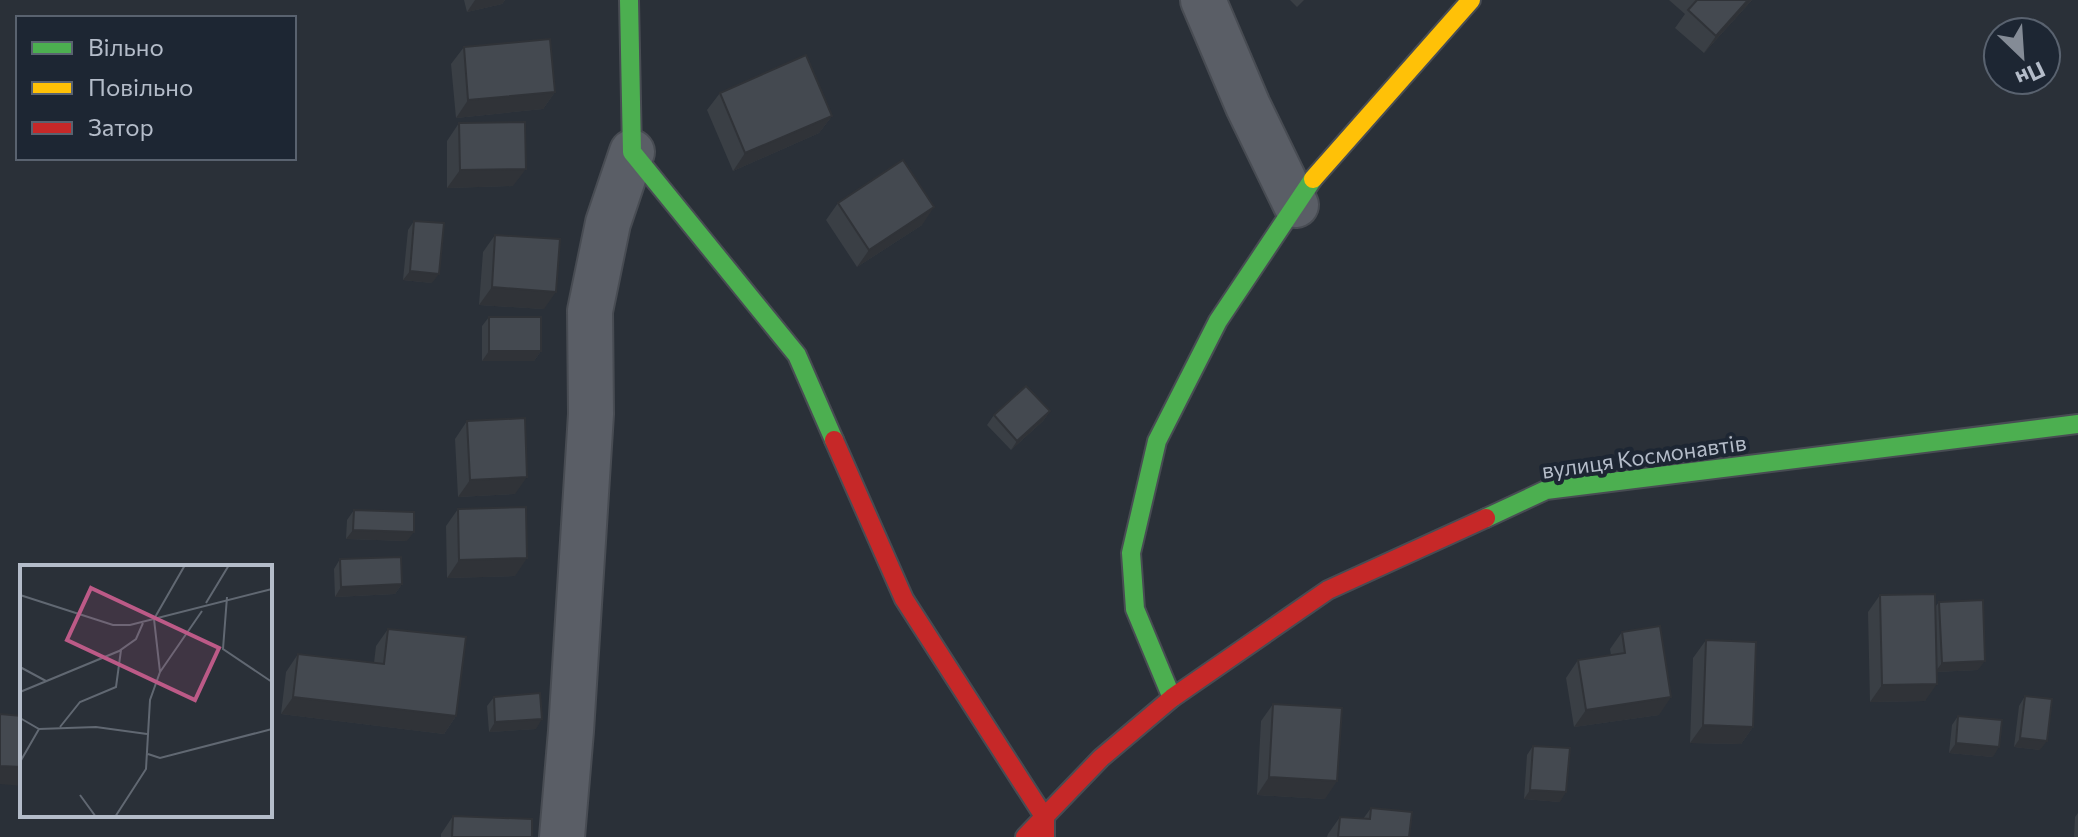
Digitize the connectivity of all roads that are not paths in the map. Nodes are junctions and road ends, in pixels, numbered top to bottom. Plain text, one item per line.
1 (629, 0) edge
2 (1203, 0) edge
3 (1471, 0) edge
4 (632, 152) junction
5 (1296, 205) junction
6 (2078, 424) edge
7 (1172, 698) junction
8 (1045, 828) edge
9 (562, 837) edge
10 (1025, 837) edge

1 - 4 street
2 - 5 street
3 - 5 street
4 - 8 street
4 - 9 street
5 - 7 street
6 - 7 street, вулиця Космонавтів
7 - 8 street, вулиця Космонавтів
8 - 10 street, вулиця Космонавтів

